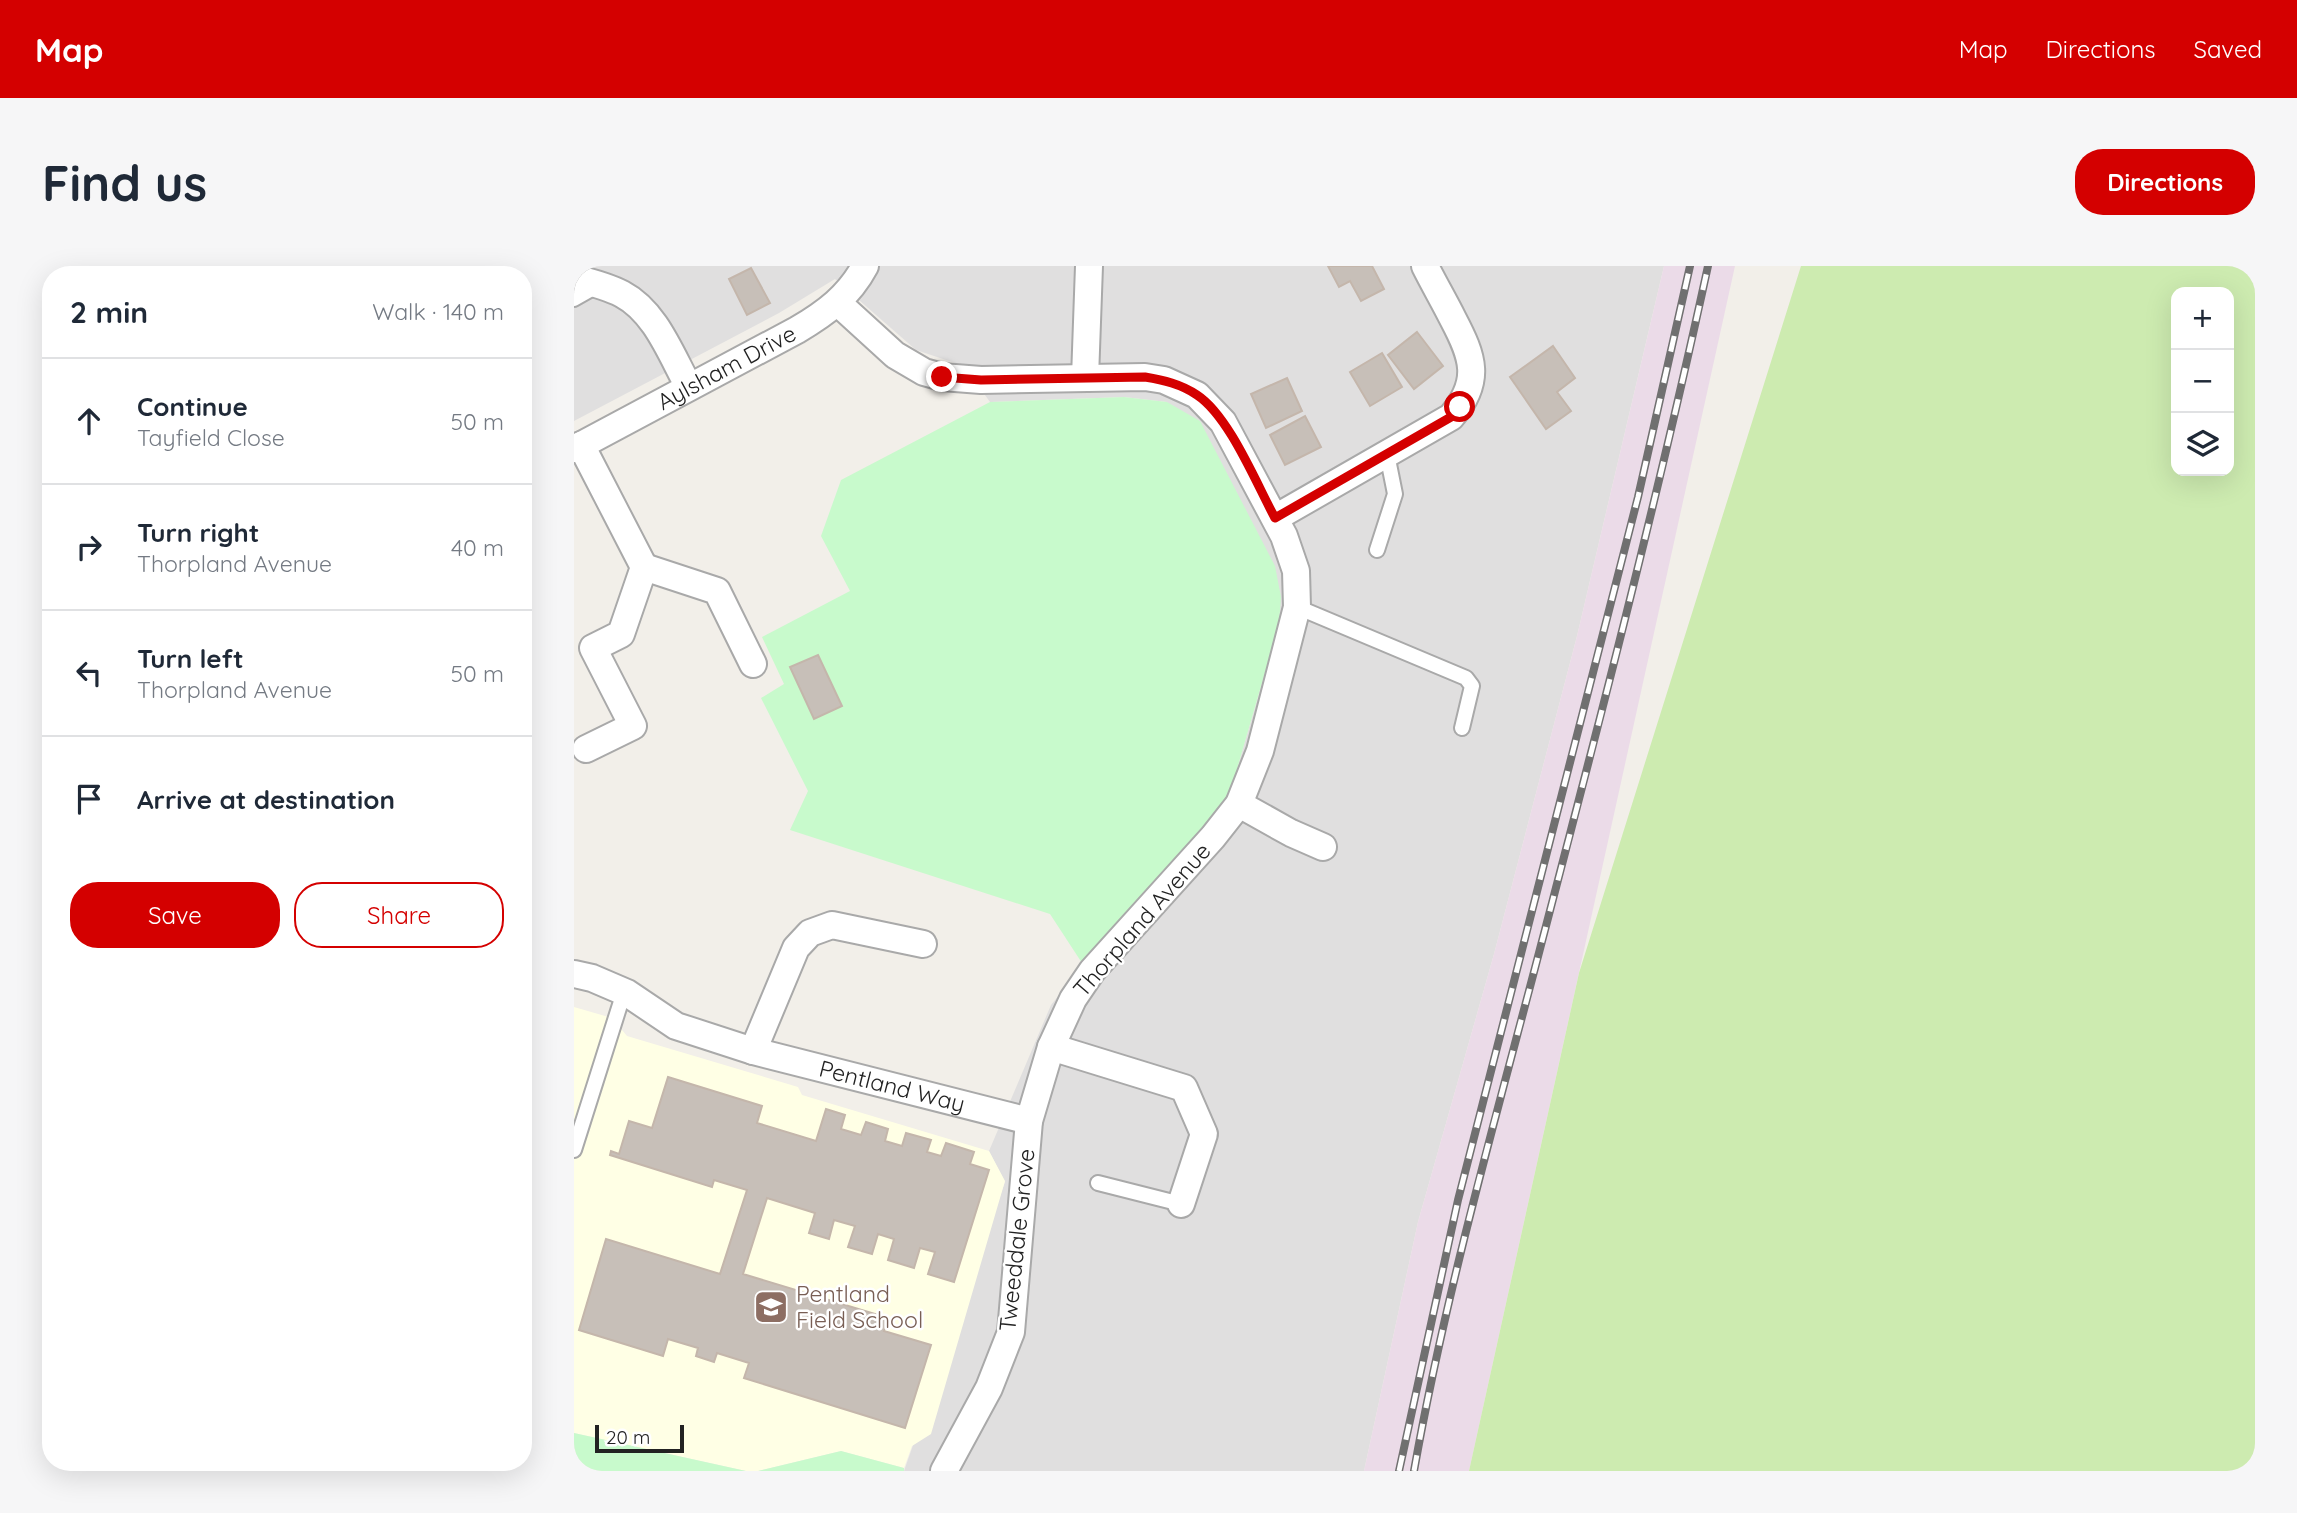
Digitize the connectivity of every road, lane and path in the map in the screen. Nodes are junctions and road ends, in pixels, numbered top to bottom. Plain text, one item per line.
1 (865, 266) edge
2 (1089, 266) edge
3 (1425, 266) edge
4 (593, 276) edge
5 (574, 299) edge
6 (838, 303) junction
7 (1085, 378) junction
8 (690, 387) junction
9 (578, 447) edge
10 (1387, 454) junction
11 (1275, 518) junction
12 (1377, 550) dead end
13 (644, 567) junction
14 (1297, 607) junction
15 (753, 664) dead end
16 (1462, 728) dead end
17 (586, 749) dead end
18 (1239, 804) junction
19 (1323, 847) dead end
20 (923, 944) dead end
21 (574, 974) edge
22 (624, 992) junction
23 (1051, 1047) junction
24 (753, 1051) junction
25 (1029, 1121) junction
26 (574, 1150) edge
27 (1098, 1184) dead end
28 (1181, 1204) joint
29 (944, 1471) edge

1 - 6 street, Aylsham Drive
2 - 7 street
3 - 10 street
4 - 5 lane
4 - 8 street
6 - 7 street, Thorpland Avenue
6 - 8 street, Aylsham Drive
7 - 11 street, Thorpland Avenue
8 - 9 street, Aylsham Drive
9 - 13 street
10 - 11 street
10 - 12 lane
11 - 14 street, Thorpland Avenue
13 - 15 street
13 - 17 street
14 - 16 lane
14 - 18 street, Thorpland Avenue
18 - 19 street
18 - 23 street, Thorpland Avenue
20 - 24 street
21 - 22 street, Pentland Way
22 - 24 street, Pentland Way
22 - 26 lane
23 - 25 street, Thorpland Avenue
23 - 28 street
24 - 25 street, Pentland Way
25 - 29 street, Tweeddale Grove
27 - 28 lane

